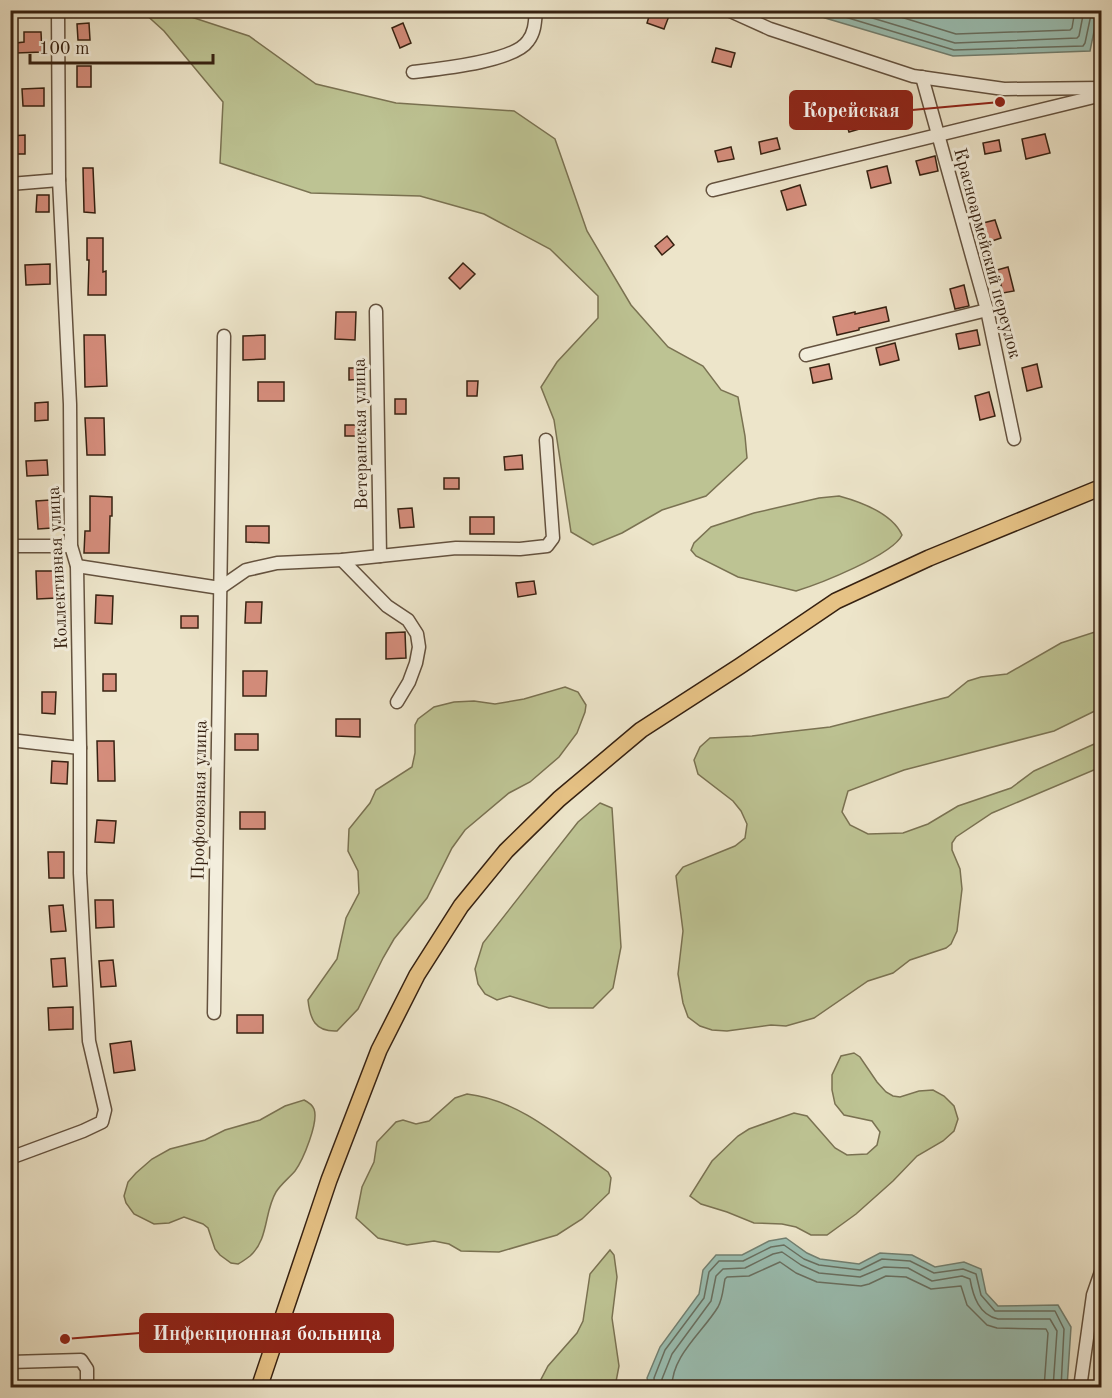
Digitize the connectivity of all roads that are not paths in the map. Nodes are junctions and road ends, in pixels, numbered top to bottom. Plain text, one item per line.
1 (58, 10) edge
2 (536, 10) edge
3 (728, 10) edge
4 (413, 72) dead end
5 (922, 77) junction
6 (1101, 88) edge
7 (1101, 95) edge
8 (938, 135) junction
9 (59, 180) junction
10 (10, 184) edge
11 (713, 190) dead end
12 (987, 310) junction
13 (376, 311) dead end
14 (224, 336) dead end
15 (806, 355) dead end
16 (1014, 439) dead end
17 (546, 440) dead end
18 (1101, 487) edge
19 (10, 546) edge
20 (71, 546) junction
21 (380, 556) junction
22 (342, 560) junction
23 (77, 566) junction
24 (220, 588) junction
25 (397, 702) dead end
26 (10, 740) edge
27 (80, 748) junction
28 (214, 1013) dead end
29 (10, 1158) edge
30 (1101, 1269) edge
31 (10, 1362) edge
32 (87, 1388) edge
33 (259, 1388) edge
34 (1080, 1388) edge

1 - 9 street, Коллективная улица
2 - 4 street
3 - 5 street
5 - 6 street
5 - 8 street, Красноармейский переулок
7 - 8 street
8 - 11 street
8 - 12 street, Красноармейский переулок
9 - 10 street
9 - 20 street, Коллективная улица
12 - 15 street
12 - 16 street, Красноармейский переулок
13 - 21 street, Ветеранская улица
14 - 24 street, Профсоюзная улица
17 - 21 street
18 - 33 main road
19 - 20 street
20 - 23 street, Коллективная улица
21 - 22 street
22 - 24 street
22 - 25 street
23 - 24 street
23 - 27 street, Коллективная улица
24 - 28 street, Профсоюзная улица
26 - 27 street
27 - 29 street, Коллективная улица
30 - 34 street
31 - 32 street

